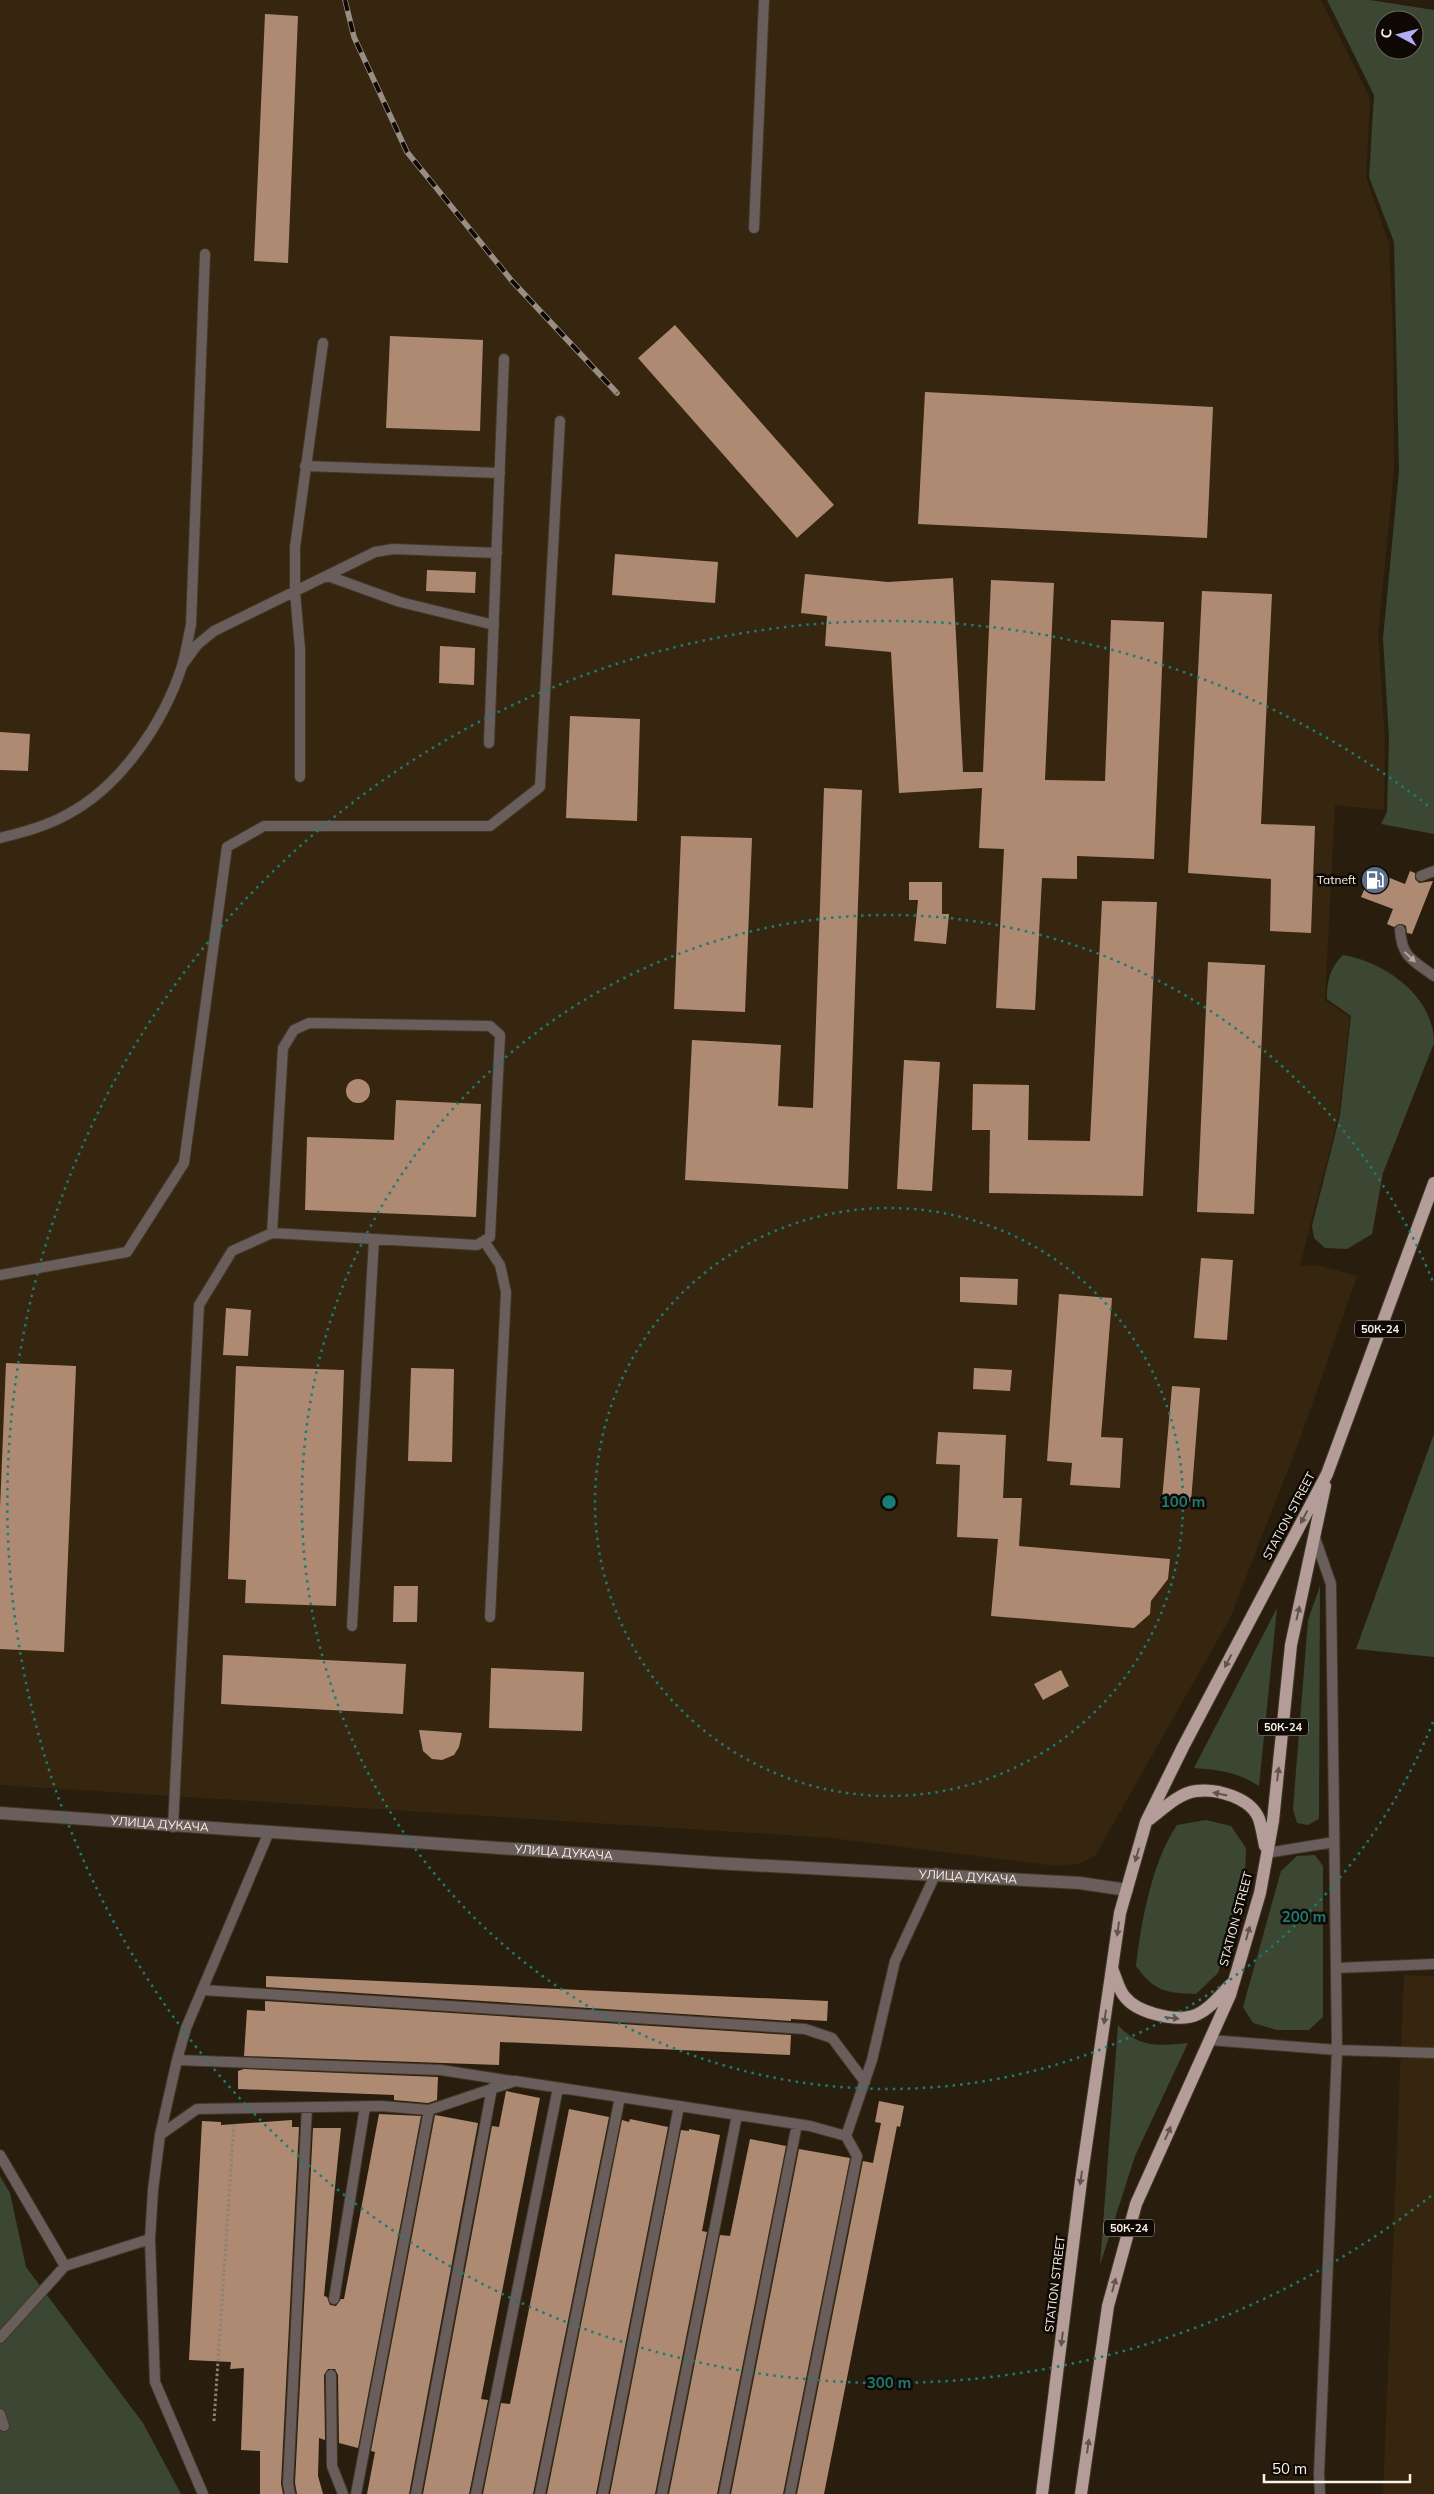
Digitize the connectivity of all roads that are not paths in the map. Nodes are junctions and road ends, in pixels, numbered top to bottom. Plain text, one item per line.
1 (764, 0) edge
2 (754, 228) dead end
3 (205, 254) dead end
4 (323, 343) dead end
5 (504, 359) dead end
6 (560, 421) dead end
7 (306, 466) junction
8 (500, 473) junction
9 (497, 553) junction
10 (328, 576) junction
11 (296, 592) junction
12 (494, 625) junction
13 (181, 666) junction
14 (489, 742) dead end
15 (300, 777) dead end
16 (0, 838) edge
17 (1434, 871) edge
18 (1421, 876) dead end
19 (1400, 930) dead end
20 (1434, 976) edge
21 (1434, 1184) edge
22 (272, 1233) junction
23 (374, 1239) junction
24 (484, 1240) junction
25 (0, 1275) edge
26 (1327, 1474) junction
27 (1315, 1538) junction
28 (490, 1617) dead end
29 (352, 1626) dead end
30 (0, 1813) edge
31 (1146, 1822) junction
32 (173, 1827) junction
33 (269, 1832) junction
34 (1334, 1842) junction
35 (1267, 1853) junction
36 (936, 1873) junction
37 (1127, 1890) junction
38 (1434, 1964) edge
39 (1337, 1968) junction
40 (1112, 1969) junction
41 (1234, 1980) junction
42 (202, 1990) junction
43 (1210, 2040) junction
44 (1337, 2050) junction
45 (1434, 2052) edge
46 (177, 2060) junction
47 (515, 2081) junction
48 (865, 2082) junction
49 (492, 2088) junction
50 (558, 2088) junction
51 (620, 2097) junction
52 (365, 2106) junction
53 (679, 2106) junction
54 (307, 2107) junction
55 (429, 2110) junction
56 (737, 2115) junction
57 (797, 2124) junction
58 (160, 2135) junction
59 (846, 2136) junction
60 (0, 2155) edge
61 (150, 2239) junction
62 (65, 2266) junction
63 (334, 2298) dead end
64 (0, 2338) edge
65 (330, 2375) dead end
66 (0, 2414) edge
67 (4, 2426) dead end
68 (203, 2494) edge
69 (290, 2494) edge
70 (343, 2494) edge
71 (356, 2494) edge
72 (416, 2494) edge
73 (476, 2494) edge
74 (540, 2494) edge
75 (603, 2494) edge
76 (662, 2494) edge
77 (724, 2494) edge
78 (790, 2494) edge
79 (1042, 2494) edge
80 (1081, 2494) edge
81 (1320, 2494) edge

1 - 2 lane
3 - 13 lane
4 - 7 lane
5 - 8 lane
6 - 25 lane
7 - 8 lane
7 - 11 lane
8 - 9 lane
9 - 10 lane
9 - 12 lane
10 - 11 lane
10 - 12 lane
11 - 13 lane
11 - 15 lane
12 - 14 lane
13 - 16 lane
17 - 18 lane
19 -> 20 lane
21 - 26 main road, 50К-24
22 - 23 lane
22 - 24 lane
22 - 32 lane
23 - 24 lane
23 - 29 lane
24 - 28 lane
26 - 27 main road, STATION STREET / 50К-24
26 -> 31 main road, STATION STREET / 50К-24
27 - 34 lane
35 -> 27 main road, STATION STREET / 50К-24
30 - 32 street, УЛИЦА ДУКАЧА
35 -> 31 main road
31 -> 37 main road, STATION STREET / 50К-24
32 - 33 street, УЛИЦА ДУКАЧА
33 - 36 street, УЛИЦА ДУКАЧА
33 - 42 lane
34 - 35 lane
34 - 39 lane
41 -> 35 main road, STATION STREET / 50К-24
36 - 37 street, УЛИЦА ДУКАЧА
36 - 48 lane
37 -> 40 main road, STATION STREET / 50К-24
38 - 39 lane
39 - 44 lane
40 -> 41 main road
40 -> 79 main road, STATION STREET / 50К-24
41 - 43 main road, STATION STREET / 50К-24
42 - 46 lane
42 - 48 lane
43 - 44 lane
80 -> 43 main road, STATION STREET / 50К-24
44 - 45 lane
44 - 81 lane
46 - 47 lane
46 - 58 lane
47 - 49 lane
47 - 50 lane
48 - 59 lane
49 - 55 lane
49 - 72 lane
50 - 51 lane
50 - 73 lane
51 - 53 lane
51 - 74 lane
52 - 54 lane
52 - 55 lane
52 - 63 lane
53 - 56 lane
53 - 75 lane
54 - 58 lane
54 - 69 lane
55 - 71 lane
56 - 57 lane
56 - 76 lane
57 - 59 lane
57 - 77 lane
58 - 61 lane
59 - 78 lane
60 - 62 lane
61 - 62 lane
61 - 68 lane
62 - 64 lane
65 - 70 lane
66 - 67 lane

